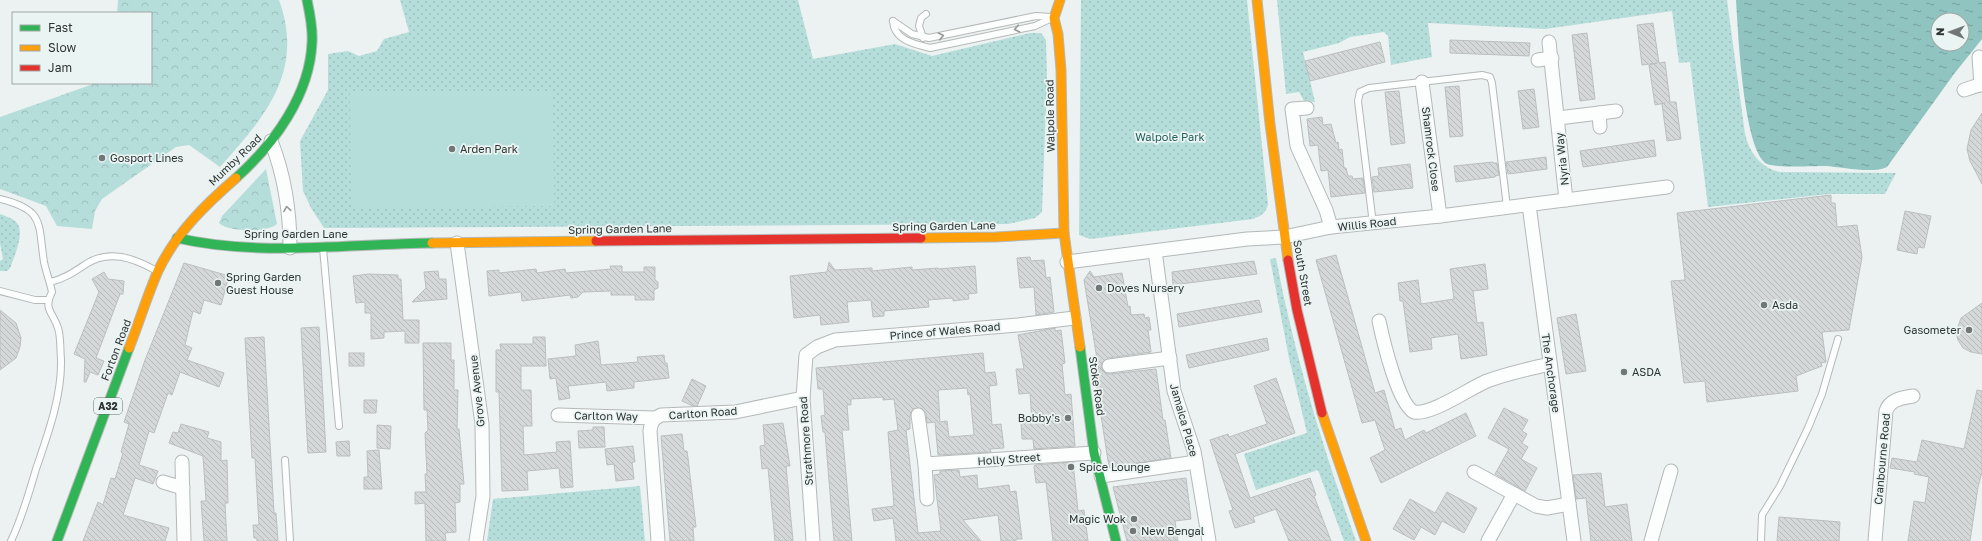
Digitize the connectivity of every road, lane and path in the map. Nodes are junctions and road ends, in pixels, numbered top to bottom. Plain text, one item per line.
1 (307, 0) edge
2 (1060, 0) edge
3 (1257, 0) edge
4 (926, 14) dead end
5 (1054, 18) junction
6 (923, 38) junction
7 (1549, 42) dead end
8 (1979, 57) dead end
9 (1552, 58) junction
10 (1538, 60) dead end
11 (1422, 82) junction
12 (1982, 84) edge
13 (1964, 90) dead end
14 (1307, 108) dead end
15 (1616, 111) dead end
16 (1599, 113) junction
17 (1558, 118) junction
18 (1600, 126) dead end
19 (271, 141) junction
20 (1668, 187) dead end
21 (0, 199) edge
22 (1566, 200) junction
23 (1529, 205) junction
24 (1507, 207) junction
25 (1440, 216) junction
26 (1373, 224) junction
27 (1331, 227) junction
28 (1064, 234) junction
29 (1284, 237) junction
30 (177, 238) junction
31 (457, 242) junction
32 (323, 247) junction
33 (290, 248) junction
34 (1156, 250) junction
35 (1067, 262) junction
36 (158, 272) junction
37 (50, 282) junction
38 (0, 291) edge
39 (48, 300) junction
40 (1074, 318) junction
41 (1383, 327) dead end
42 (1838, 339) dead end
43 (817, 347) joint
44 (1170, 358) junction
45 (1550, 364) junction
46 (1109, 366) dead end
47 (1913, 396) dead end
48 (803, 398) junction
49 (558, 415) dead end
50 (918, 415) dead end
51 (655, 418) junction
52 (339, 426) dead end
53 (1094, 453) junction
54 (285, 460) dead end
55 (182, 462) dead end
56 (1196, 462) junction
57 (925, 464) junction
58 (1671, 471) dead end
59 (1474, 472) dead end
60 (1101, 476) junction
61 (162, 482) dead end
62 (183, 488) junction
63 (1514, 494) junction
64 (927, 499) dead end
65 (1569, 504) junction
66 (11, 541) edge
67 (57, 541) edge
68 (184, 541) edge
69 (290, 541) edge
70 (476, 541) edge
71 (658, 541) edge
72 (813, 541) edge
73 (1116, 541) edge
74 (1210, 541) edge
75 (1366, 541) edge
76 (1488, 541) edge
77 (1574, 541) edge
78 (1651, 541) edge
79 (1761, 541) edge
80 (1876, 541) edge

1 - 19 street, Mumby Road / A32
2 - 5 street
3 - 29 street, South Street
4 - 6 lane
6 -> 5 lane
5 -> 6 lane
5 - 28 street, Walpole Road
7 - 9 street, Nyria Way
8 - 12 street
9 - 10 street
9 - 17 street, Nyria Way
11 - 24 lane
11 - 25 street, Shamrock Close
11 - 26 lane
12 - 13 street
14 - 27 street
15 - 16 street, Nyria Way
16 - 17 street, Nyria Way
16 - 18 street
17 - 22 street, Nyria Way
19 - 30 street, Mumby Road / A32
33 -> 19 street
20 - 22 street, Willis Road
21 - 37 lane
22 - 23 street, Willis Road
23 - 24 street, Willis Road
23 - 45 street, The Anchorage
24 - 25 street, Willis Road
25 - 26 street, Willis Road
26 - 27 street, Willis Road
27 - 29 street, Willis Road
28 - 31 street, Spring Garden Lane
28 - 35 street, Stoke Road
29 - 34 street, Willis Road
29 - 75 street, South Street
30 - 33 street, Spring Garden Lane
30 - 36 street, Forton Road / A32
31 - 32 street, Spring Garden Lane
31 - 70 street, Grove Avenue
32 - 33 street, Spring Garden Lane
32 - 52 lane
34 - 35 street, Willis Road
34 - 44 street, Jamaica Place
35 - 40 street, Stoke Road
36 - 37 lane
36 - 67 street, Forton Road / A32
37 - 39 lane
38 - 39 lane
39 - 66 lane
40 - 43 street, Prince of Wales Road
40 - 53 street, Stoke Road
41 - 45 street
42 - 79 lane
43 - 48 street, Strathmore Road
44 - 46 street
44 - 56 street, Jamaica Place
45 - 65 street, The Anchorage
47 - 80 street, Cranbourne Road
48 - 51 street, Carlton Road
48 - 72 street, Strathmore Road
49 - 51 street, Carlton Way
50 - 57 street
51 - 71 street, Carlton Road
53 - 57 street, Holly Street
53 - 60 street, Stoke Road
54 - 69 lane
55 - 62 street
56 - 60 street
56 - 74 street, Jamaica Place
57 - 64 street
58 - 78 street
59 - 63 street
60 - 73 street, Stoke Road
61 - 62 street
62 - 68 street
63 - 65 street
63 - 76 street
65 - 77 street, The Anchorage

